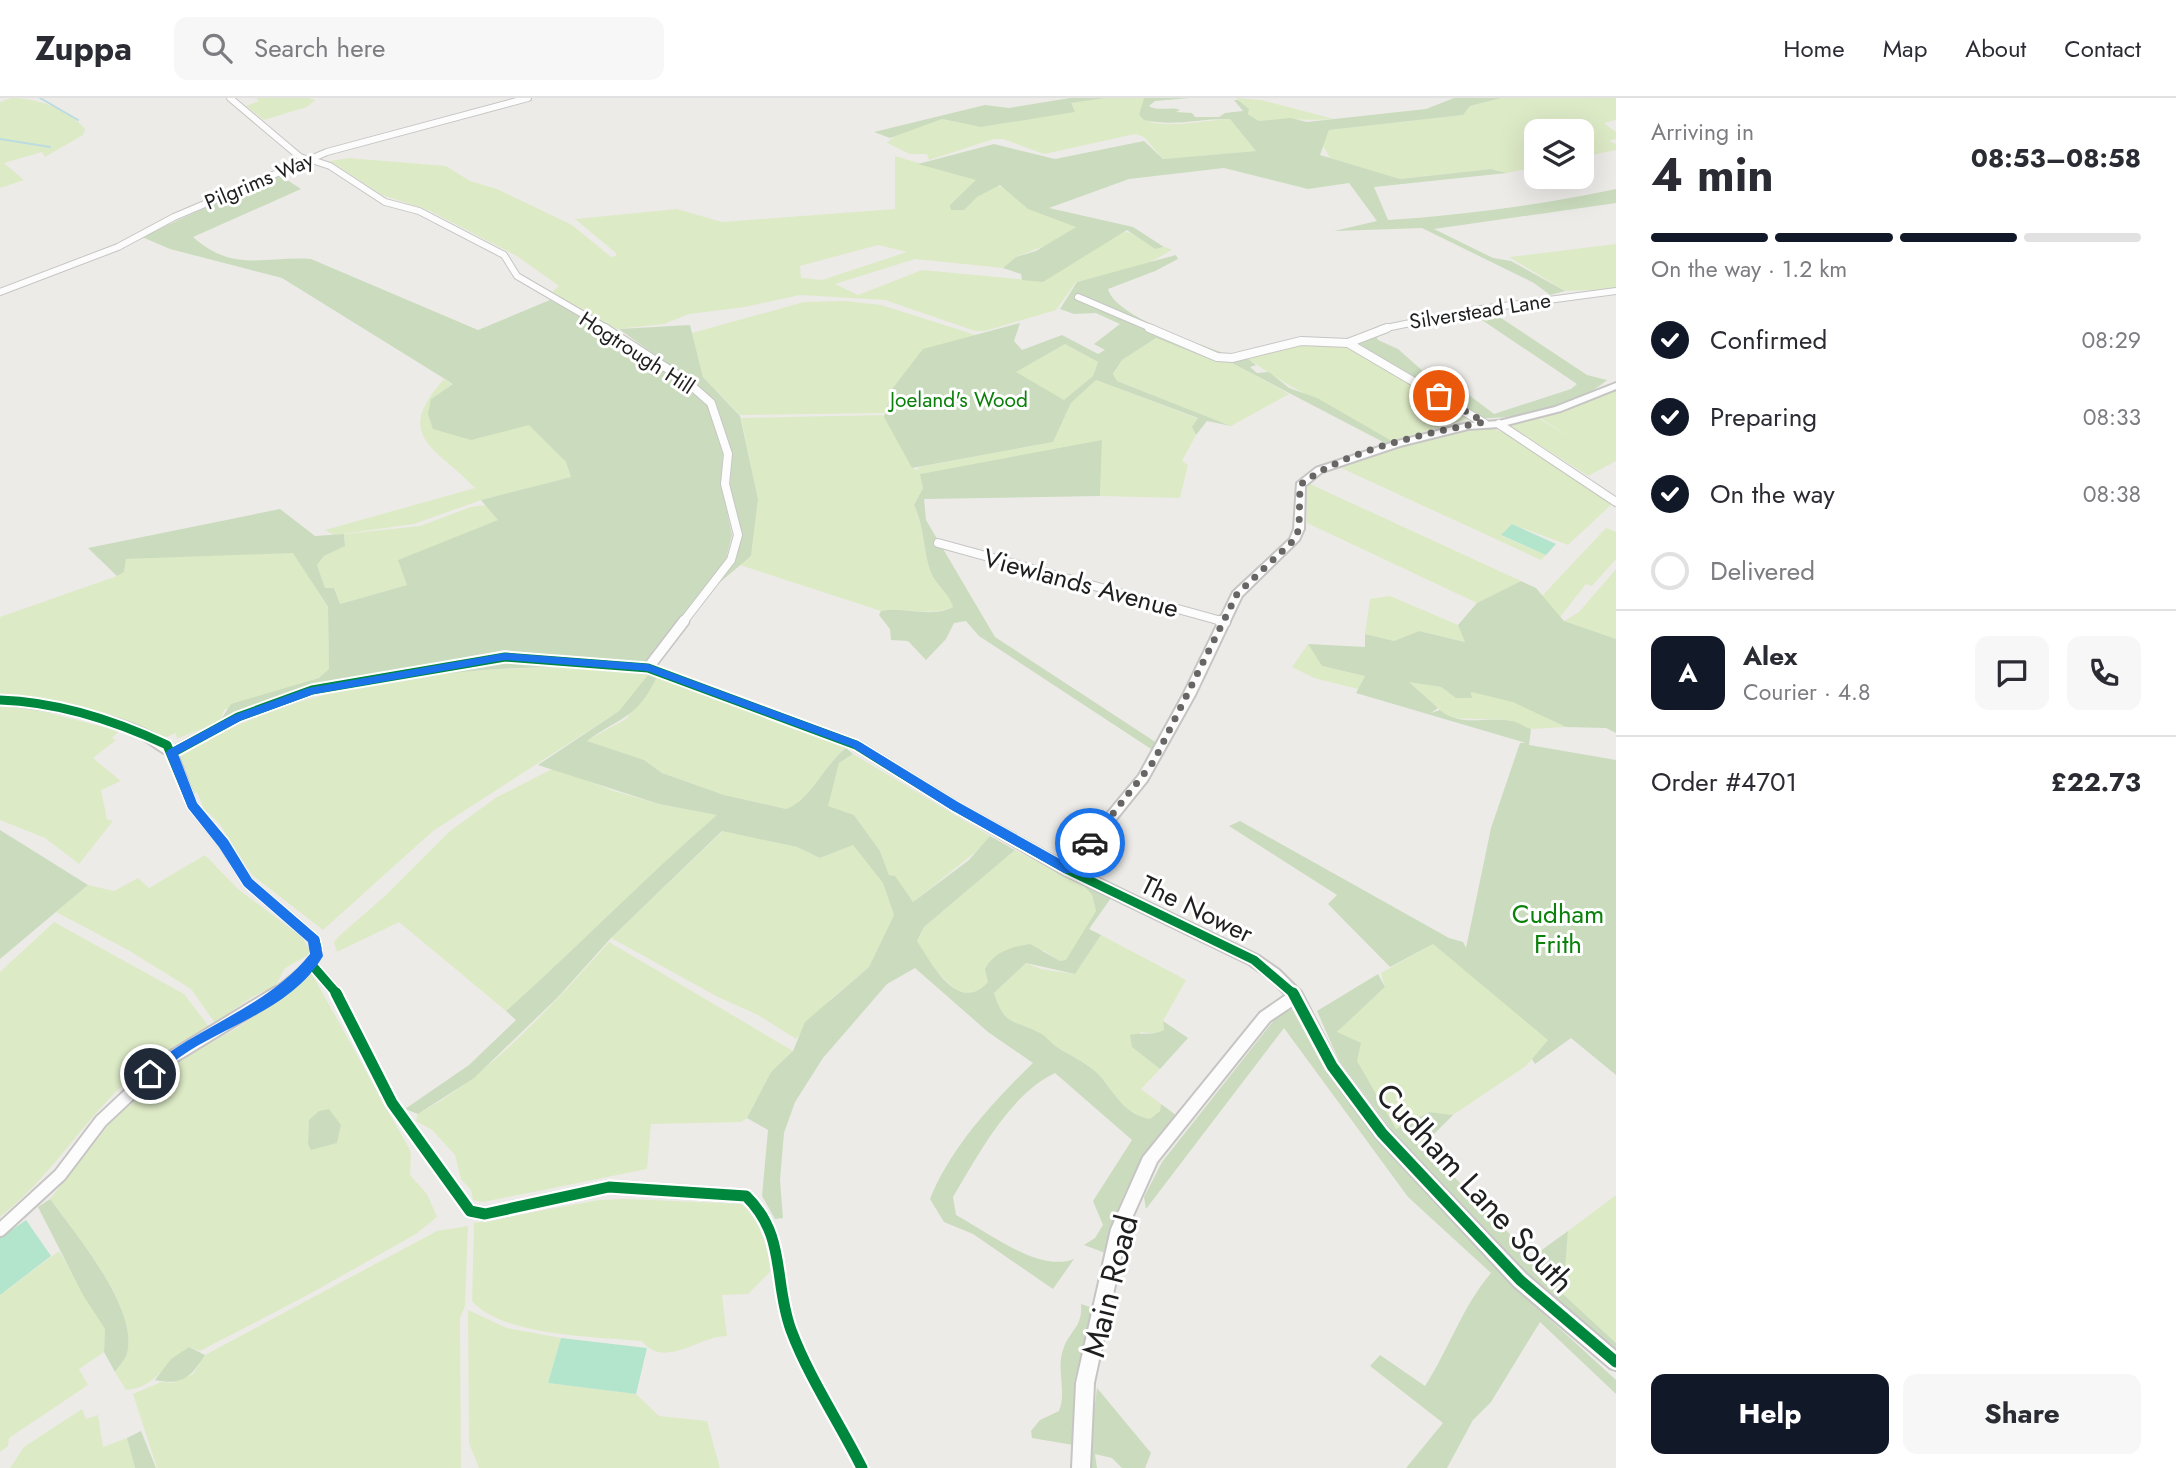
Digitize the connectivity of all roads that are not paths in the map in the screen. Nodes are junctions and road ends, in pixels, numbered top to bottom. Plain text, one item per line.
1 (230, 98) edge
2 (528, 98) edge
3 (309, 159) junction
4 (1616, 291) edge
5 (0, 292) edge
6 (1078, 297) dead end
7 (1348, 343) junction
8 (1616, 386) edge
9 (1484, 422) junction
10 (1499, 424) junction
11 (1616, 502) edge
12 (938, 543) dead end
13 (1225, 622) junction
14 (648, 668) junction
15 (0, 700) edge
16 (172, 753) junction
17 (1068, 870) junction
18 (312, 965) junction
19 (1296, 996) junction
20 (0, 1230) edge
21 (1616, 1362) edge
22 (862, 1468) edge
23 (1081, 1468) edge

1 - 3 street, Hogtrough Hill
2 - 3 street, Pilgrims Way
3 - 5 street, Pilgrims Way
3 - 14 street, Hogtrough Hill
4 - 7 street, Silverstead Lane
6 - 7 street, Silverstead Lane
7 - 9 street, Silverstead Lane
8 - 10 street
9 - 10 street
9 - 13 street
10 - 11 street
12 - 13 street, Viewlands Avenue
13 - 17 street
14 - 16 street, The Nower
14 - 17 street, The Nower
15 - 16 street
16 - 18 street
17 - 19 street, The Nower
18 - 20 street
18 - 22 street
19 - 21 street, Cudham Lane South
19 - 23 street, Main Road

